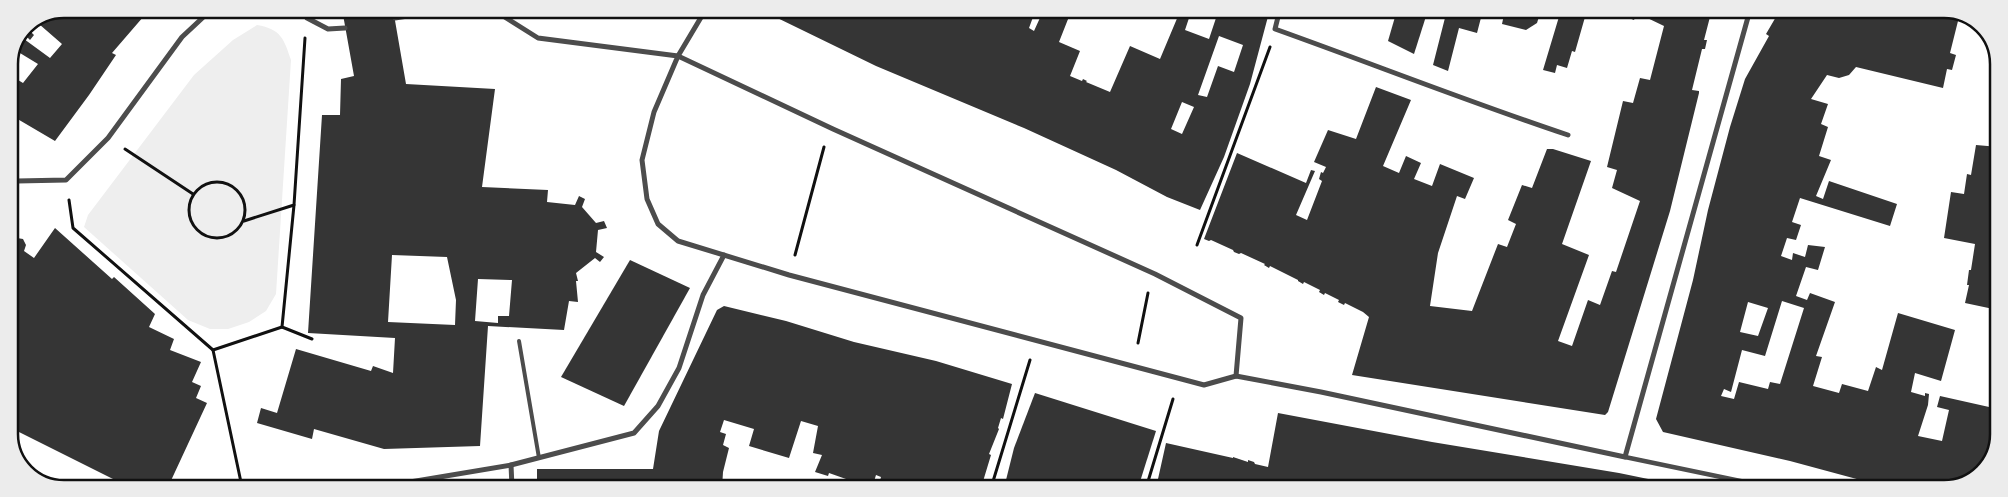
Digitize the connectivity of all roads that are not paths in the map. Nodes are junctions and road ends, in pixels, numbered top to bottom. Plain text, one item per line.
1 (202, 18) edge
2 (307, 18) edge
3 (506, 18) edge
4 (701, 18) edge
5 (1278, 18) edge
6 (1748, 18) edge
7 (345, 28) dead end
8 (678, 56) junction
9 (1568, 134) dead end
10 (18, 181) edge
11 (724, 255) junction
12 (519, 341) dead end
13 (1236, 376) junction
14 (1625, 457) junction
15 (539, 458) junction
16 (511, 465) junction
17 (422, 480) edge
18 (512, 480) edge
19 (1736, 480) edge

1 - 10 street
2 - 7 street
3 - 8 street
4 - 8 street
5 - 9 street
6 - 14 street
8 - 11 street
8 - 13 street
11 - 13 street
11 - 15 street
12 - 15 lane
13 - 14 street
14 - 19 street
15 - 16 street
16 - 17 street
16 - 18 street

